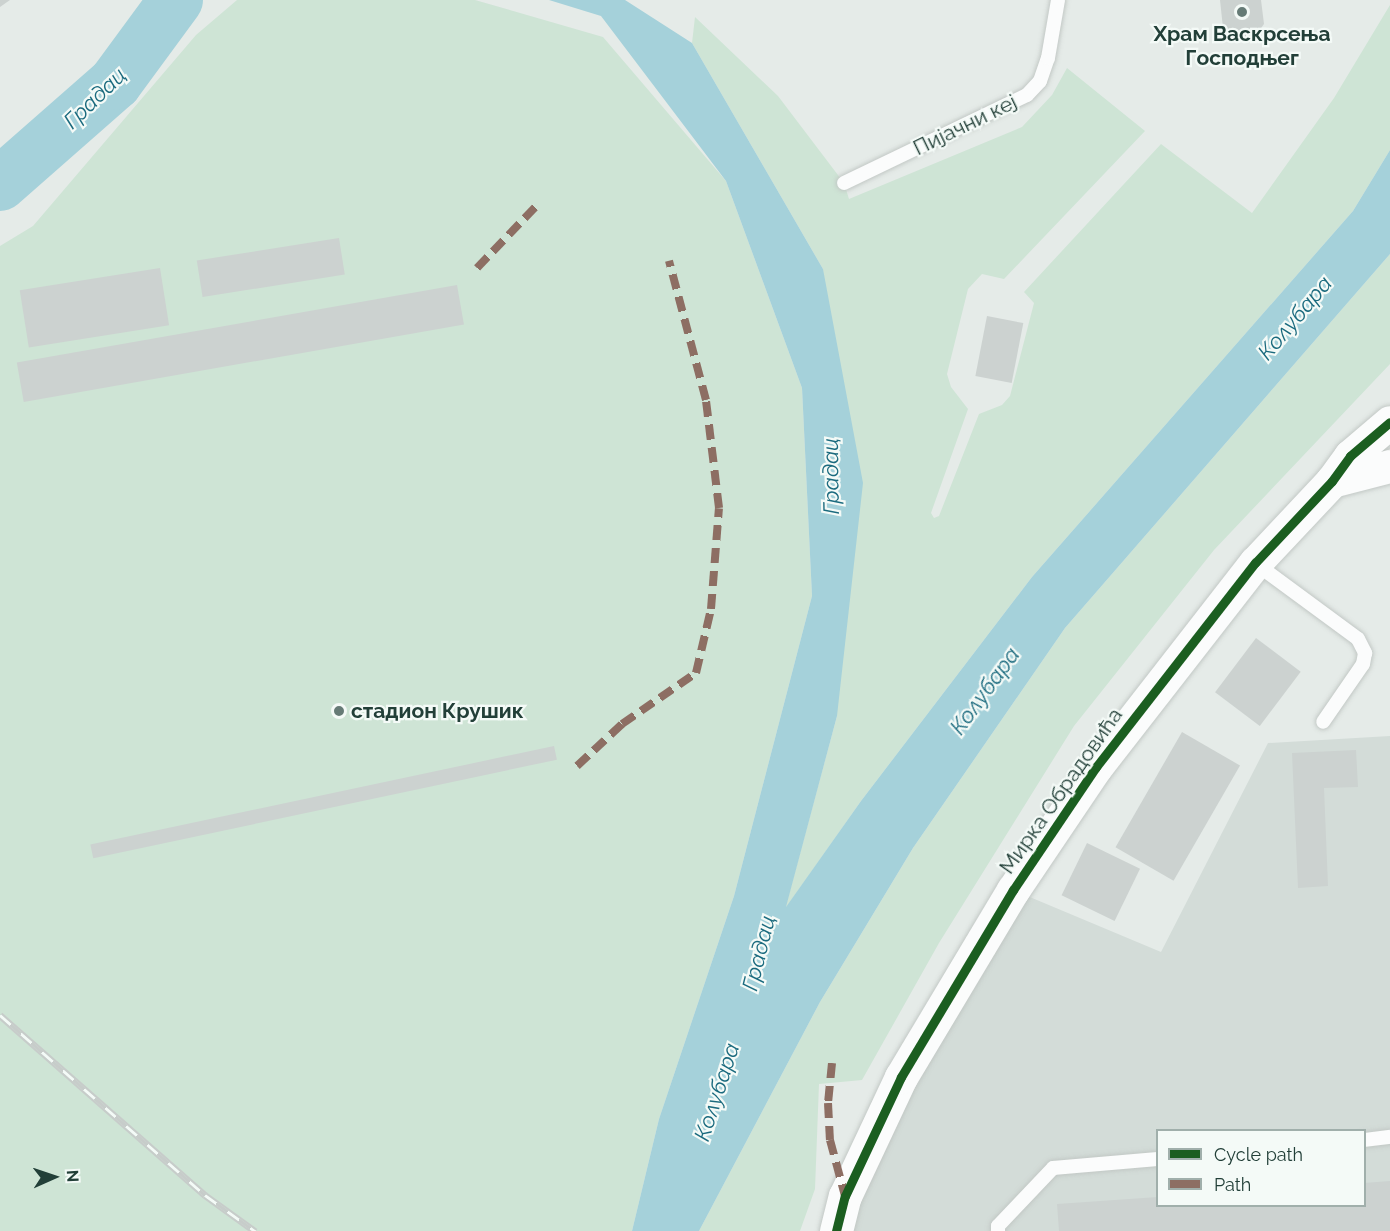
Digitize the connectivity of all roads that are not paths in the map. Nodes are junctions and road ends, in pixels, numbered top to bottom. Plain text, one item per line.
1 (1058, 0) edge
2 (844, 183) dead end
3 (1390, 422) edge
4 (1390, 466) edge
5 (1332, 481) junction
6 (1255, 563) junction
7 (1323, 722) dead end
8 (1390, 1137) edge
9 (1366, 1140) edge
10 (1156, 1159) edge
11 (836, 1231) edge
12 (998, 1231) edge

1 - 2 lane, Пијачни кеј
3 - 5 street, Мирка Обрадовића
4 - 5 street
5 - 6 street, Мирка Обрадовића
6 - 7 lane
6 - 11 street, Мирка Обрадовића
8 - 9 lane
10 - 12 lane

